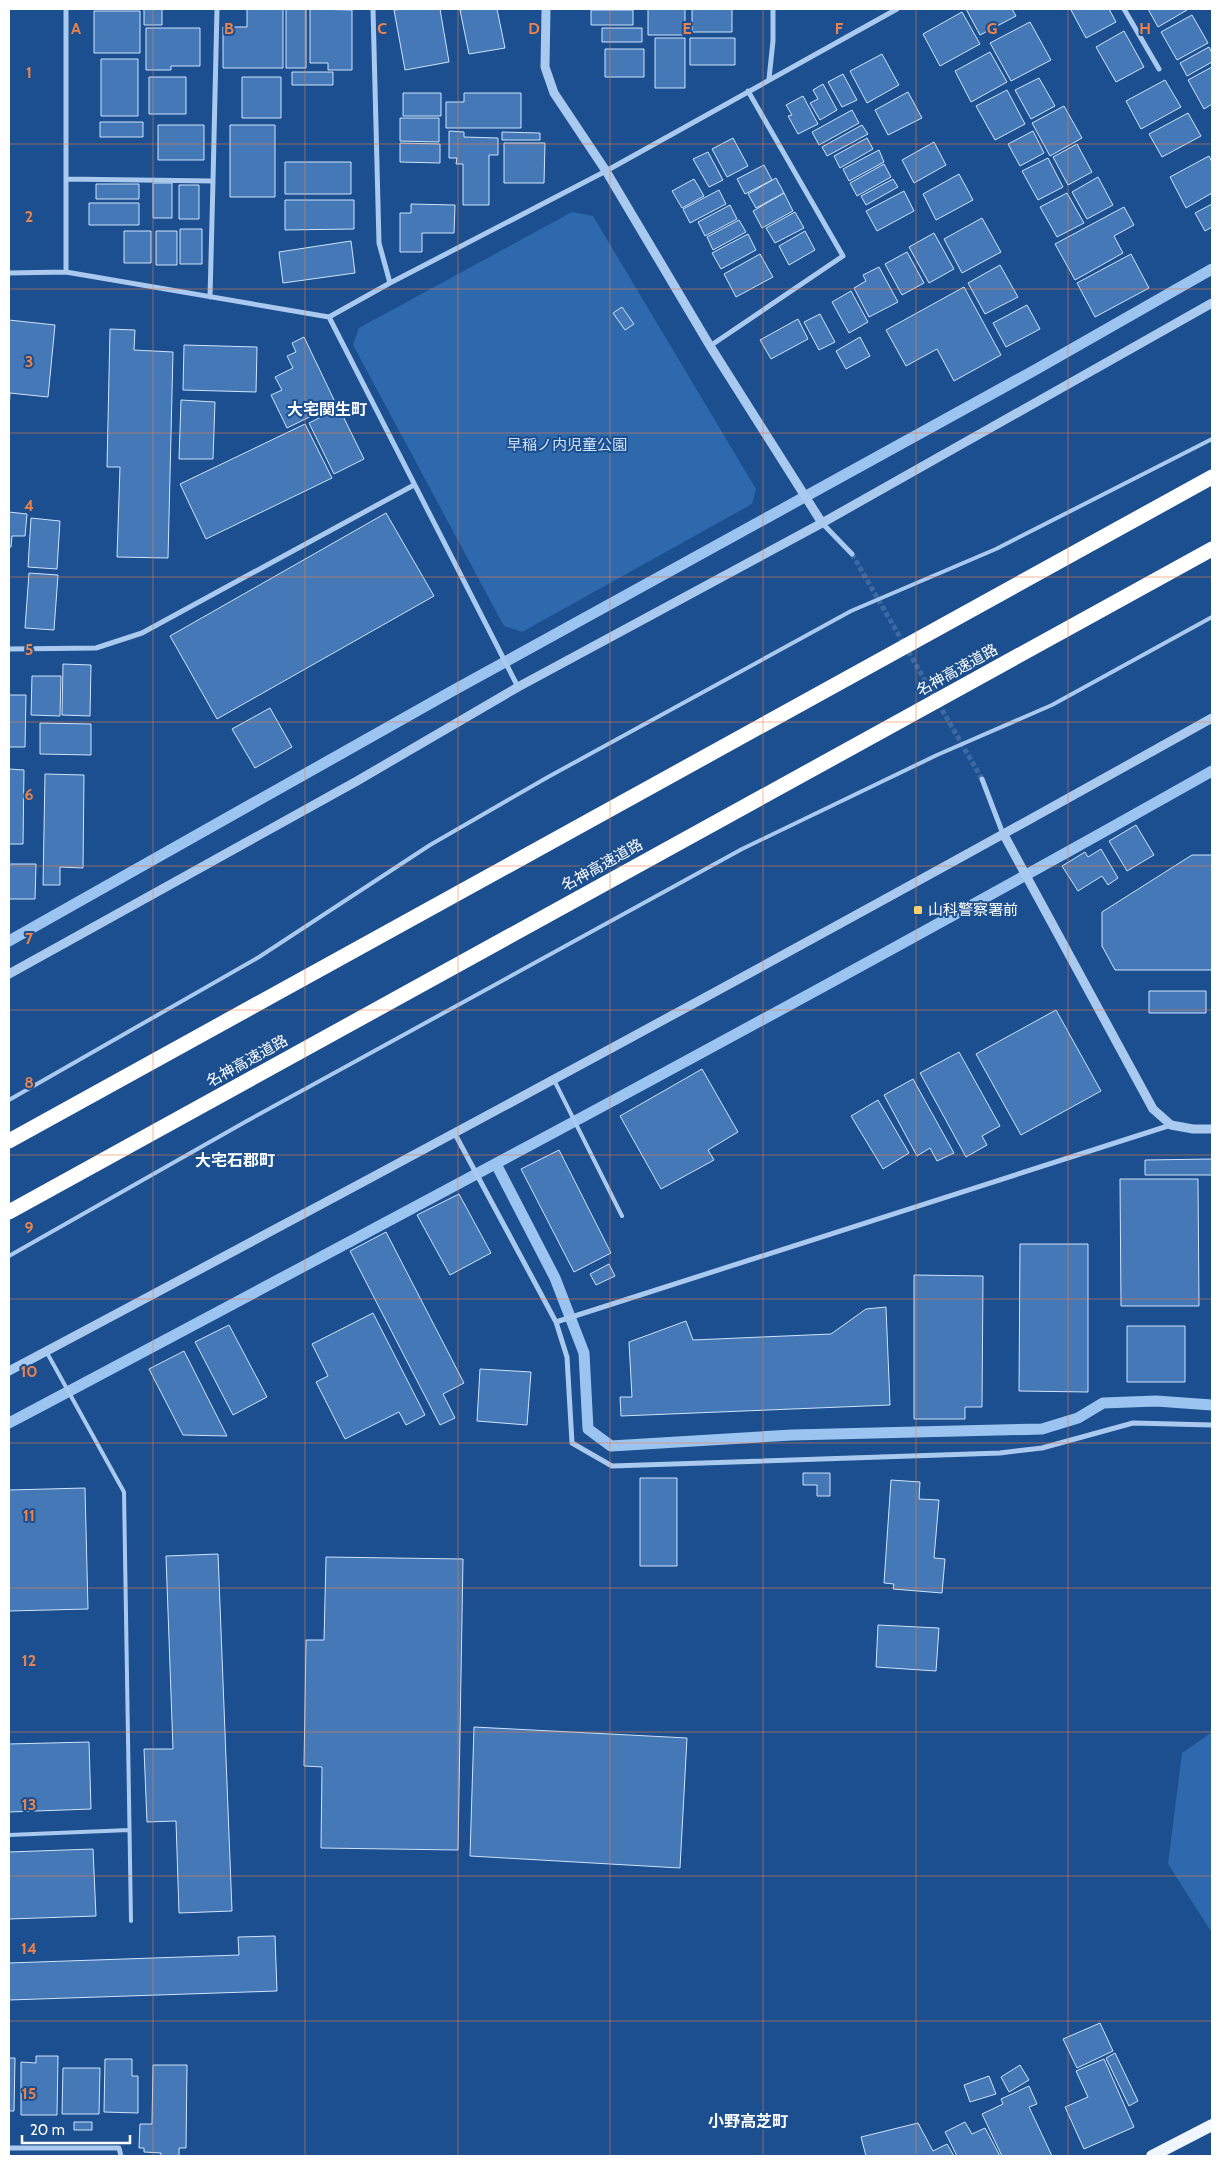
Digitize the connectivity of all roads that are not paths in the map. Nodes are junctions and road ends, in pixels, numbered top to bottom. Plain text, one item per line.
1 (66, 9) edge
2 (217, 9) edge
3 (373, 9) edge
4 (546, 9) edge
5 (773, 9) edge
6 (897, 9) edge
7 (1124, 9) edge
8 (1160, 69) dead end
9 (769, 79) junction
10 (748, 91) junction
11 (606, 171) junction
12 (66, 179) junction
13 (213, 181) junction
14 (66, 272) junction
15 (9, 273) edge
16 (390, 283) junction
17 (210, 297) junction
18 (1212, 303) edge
19 (329, 316) junction
20 (710, 346) junction
21 (1212, 439) edge
22 (1212, 477) edge
23 (414, 485) junction
24 (822, 522) junction
25 (1212, 549) edge
26 (852, 554) tunnel mouth
27 (1212, 617) edge
28 (9, 649) edge
29 (518, 688) junction
30 (1212, 718) edge
31 (982, 779) tunnel mouth
32 (1004, 835) junction
33 (9, 974) edge
34 (554, 1080) junction
35 (9, 1100) edge
36 (1171, 1125) junction
37 (1212, 1130) edge
38 (455, 1134) junction
39 (9, 1141) edge
40 (9, 1212) edge
41 (622, 1216) dead end
42 (9, 1256) edge
43 (556, 1322) junction
44 (46, 1351) junction
45 (9, 1371) edge
46 (1212, 1425) edge
47 (129, 1830) junction
48 (9, 1835) edge
49 (131, 1921) dead end
50 (1212, 2125) edge
51 (9, 2148) edge
52 (121, 2156) edge
53 (1152, 2156) edge

1 - 12 street
2 - 13 street
3 - 16 street
4 - 11 street
5 - 9 street
6 - 9 street
7 - 8 street
9 - 10 street
10 - 11 street
10 - 20 street
11 - 16 street
11 - 20 street
12 - 13 street
12 - 14 street
13 - 17 street
14 - 15 street
14 - 17 street
16 - 19 street
17 - 19 street
18 - 24 street
19 - 23 street
20 - 24 street
21 - 35 lane
22 - 39 highway
23 - 28 street
23 - 29 street
24 - 26 street
24 - 29 street
25 - 40 highway, 名神高速道路
27 - 42 lane
29 - 33 street
30 - 32 street
31 - 32 street
32 - 34 street
32 - 36 street
34 - 38 street
34 - 41 lane
36 - 37 street
36 - 43 street
38 - 43 street
38 - 44 street
43 - 46 street
44 - 45 street
44 - 47 lane
47 - 48 lane
47 - 49 lane
50 - 53 main road
51 - 52 street

